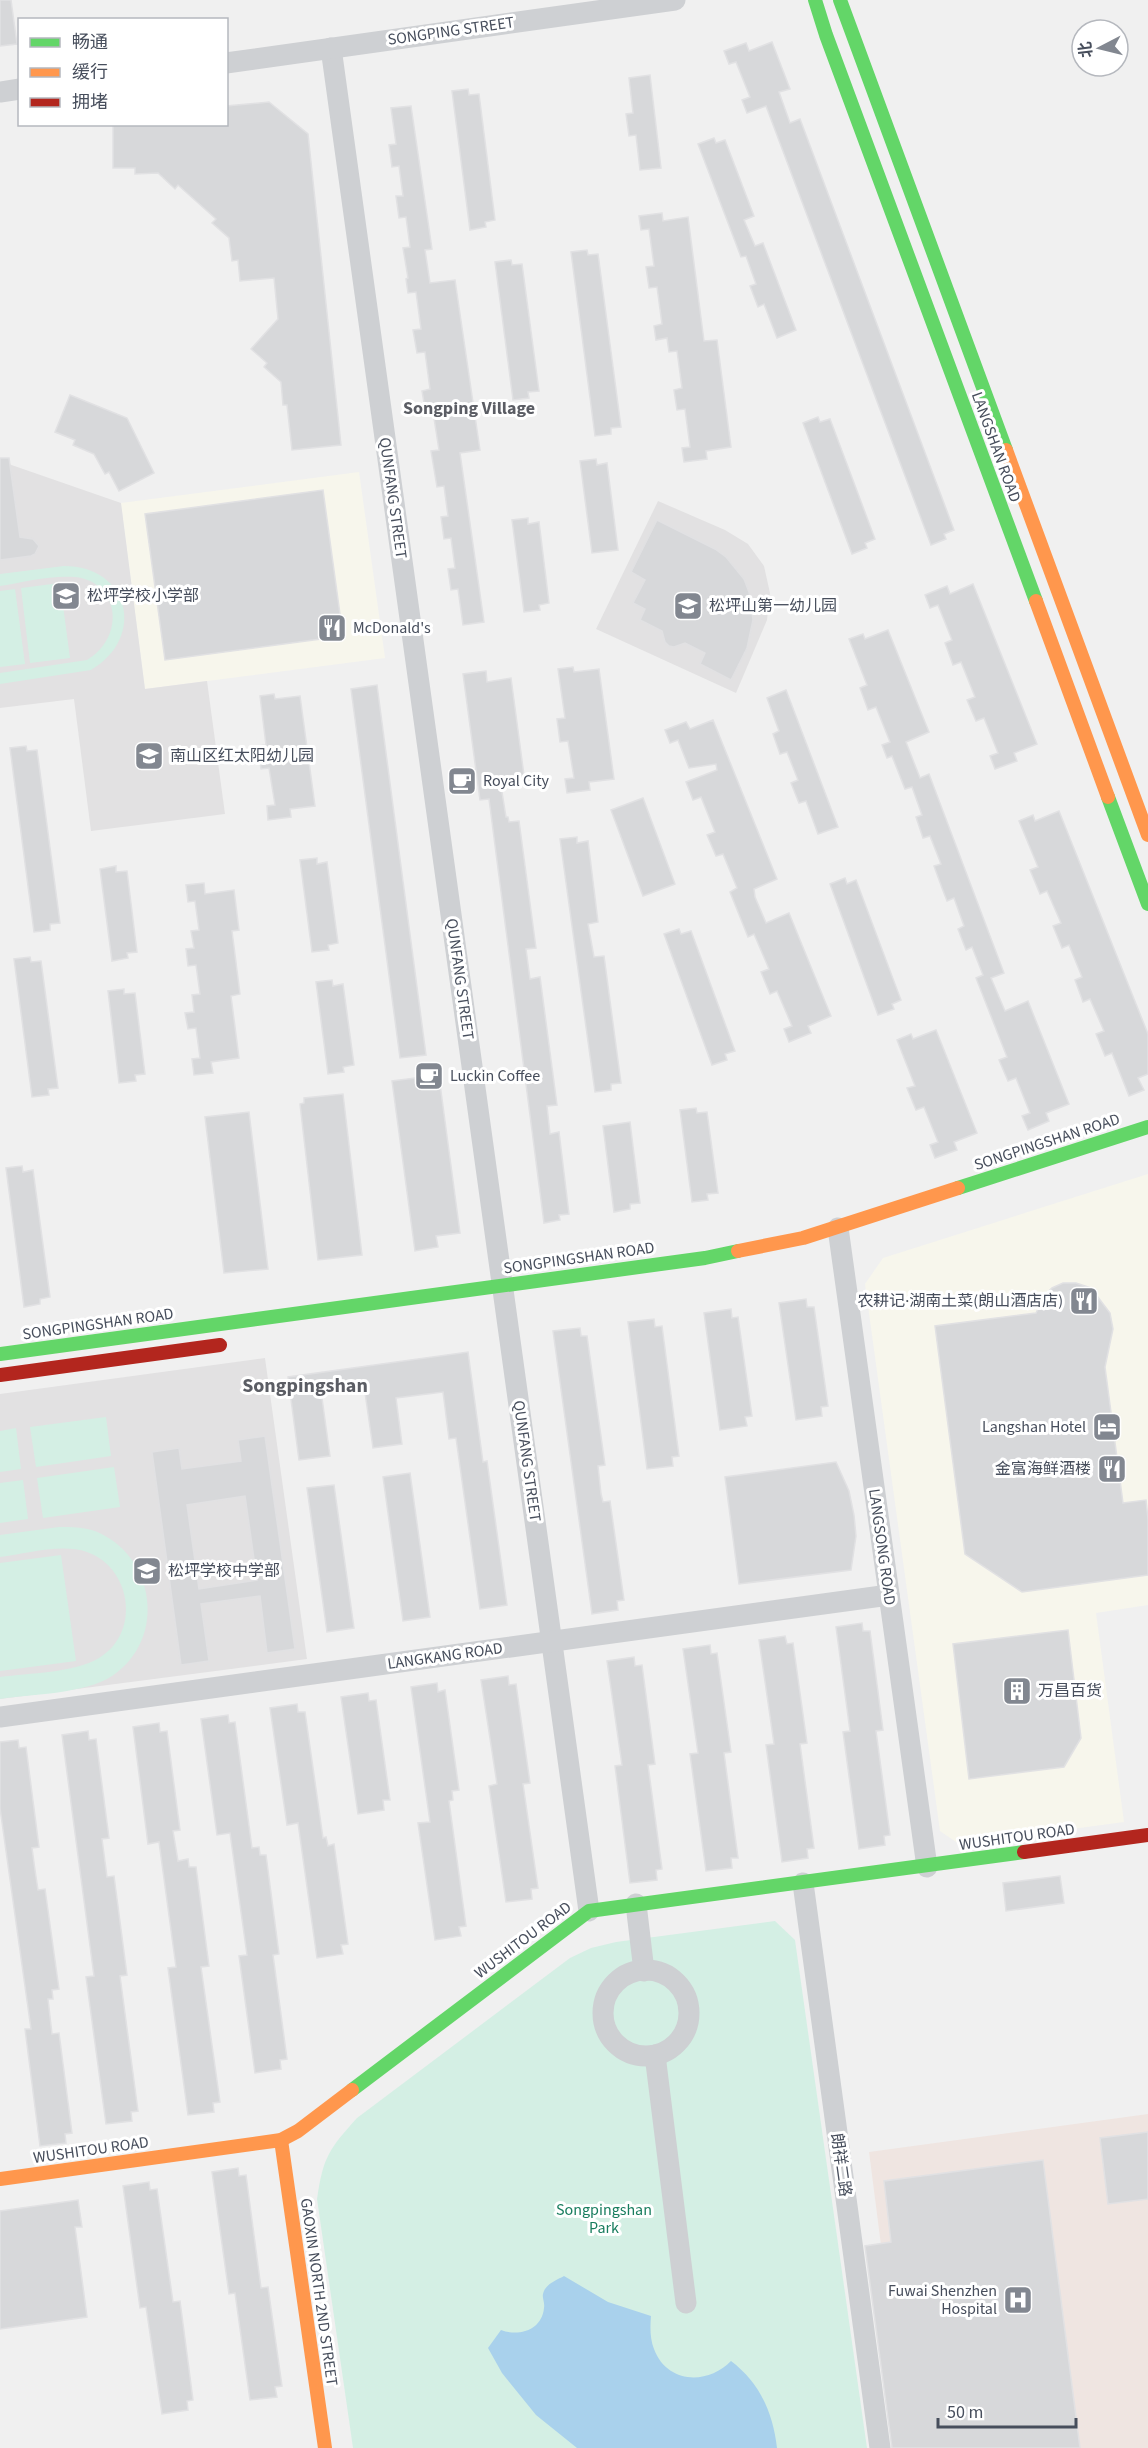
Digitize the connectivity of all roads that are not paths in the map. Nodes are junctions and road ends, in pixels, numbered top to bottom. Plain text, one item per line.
1 (675, 0) edge
2 (815, 0) edge
3 (840, 0) edge
4 (331, 48) junction
5 (228, 63) edge
6 (18, 89) edge
7 (0, 92) edge
8 (1148, 835) edge
9 (1148, 904) edge
10 (1148, 1126) edge
11 (838, 1242) junction
12 (504, 1299) junction
13 (238, 1342) dead end
14 (0, 1354) edge
15 (0, 1376) edge
16 (889, 1595) junction
17 (552, 1642) junction
18 (0, 1717) edge
19 (1148, 1835) edge
20 (927, 1867) junction
21 (802, 1883) junction
22 (636, 1904) junction
23 (589, 1911) junction
24 (644, 1971) junction
25 (655, 2055) junction
26 (281, 2140) junction
27 (0, 2179) edge
28 (686, 2303) dead end
29 (325, 2448) edge
30 (880, 2448) edge

1 - 4 street, SONGPING STREET
2 - 9 street, LANGSHAN ROAD
3 - 8 street, LANGSHAN ROAD
4 - 5 street, SONGPING STREET
4 - 12 street, QUNFANG STREET
6 - 7 street
10 - 11 street, SONGPINGSHAN ROAD
11 - 12 street, SONGPINGSHAN ROAD
11 - 16 street, LANGSONG ROAD
12 - 14 street, SONGPINGSHAN ROAD
12 - 17 street, QUNFANG STREET
13 - 15 street
16 - 17 street, LANGKANG ROAD
16 - 20 street, LANGSONG ROAD
17 - 18 street, LANGKANG ROAD
17 - 23 street, QUNFANG STREET
19 - 20 street, WUSHITOU ROAD
20 - 21 street, WUSHITOU ROAD
21 - 22 street, WUSHITOU ROAD
21 - 30 street, 朗祥二路
22 - 23 street, WUSHITOU ROAD
22 - 24 street
23 - 26 street, WUSHITOU ROAD
24 - 25 street
24 - 25 street
25 - 28 street
26 - 27 street, WUSHITOU ROAD
26 - 29 street, GAOXIN NORTH 2ND STREET

